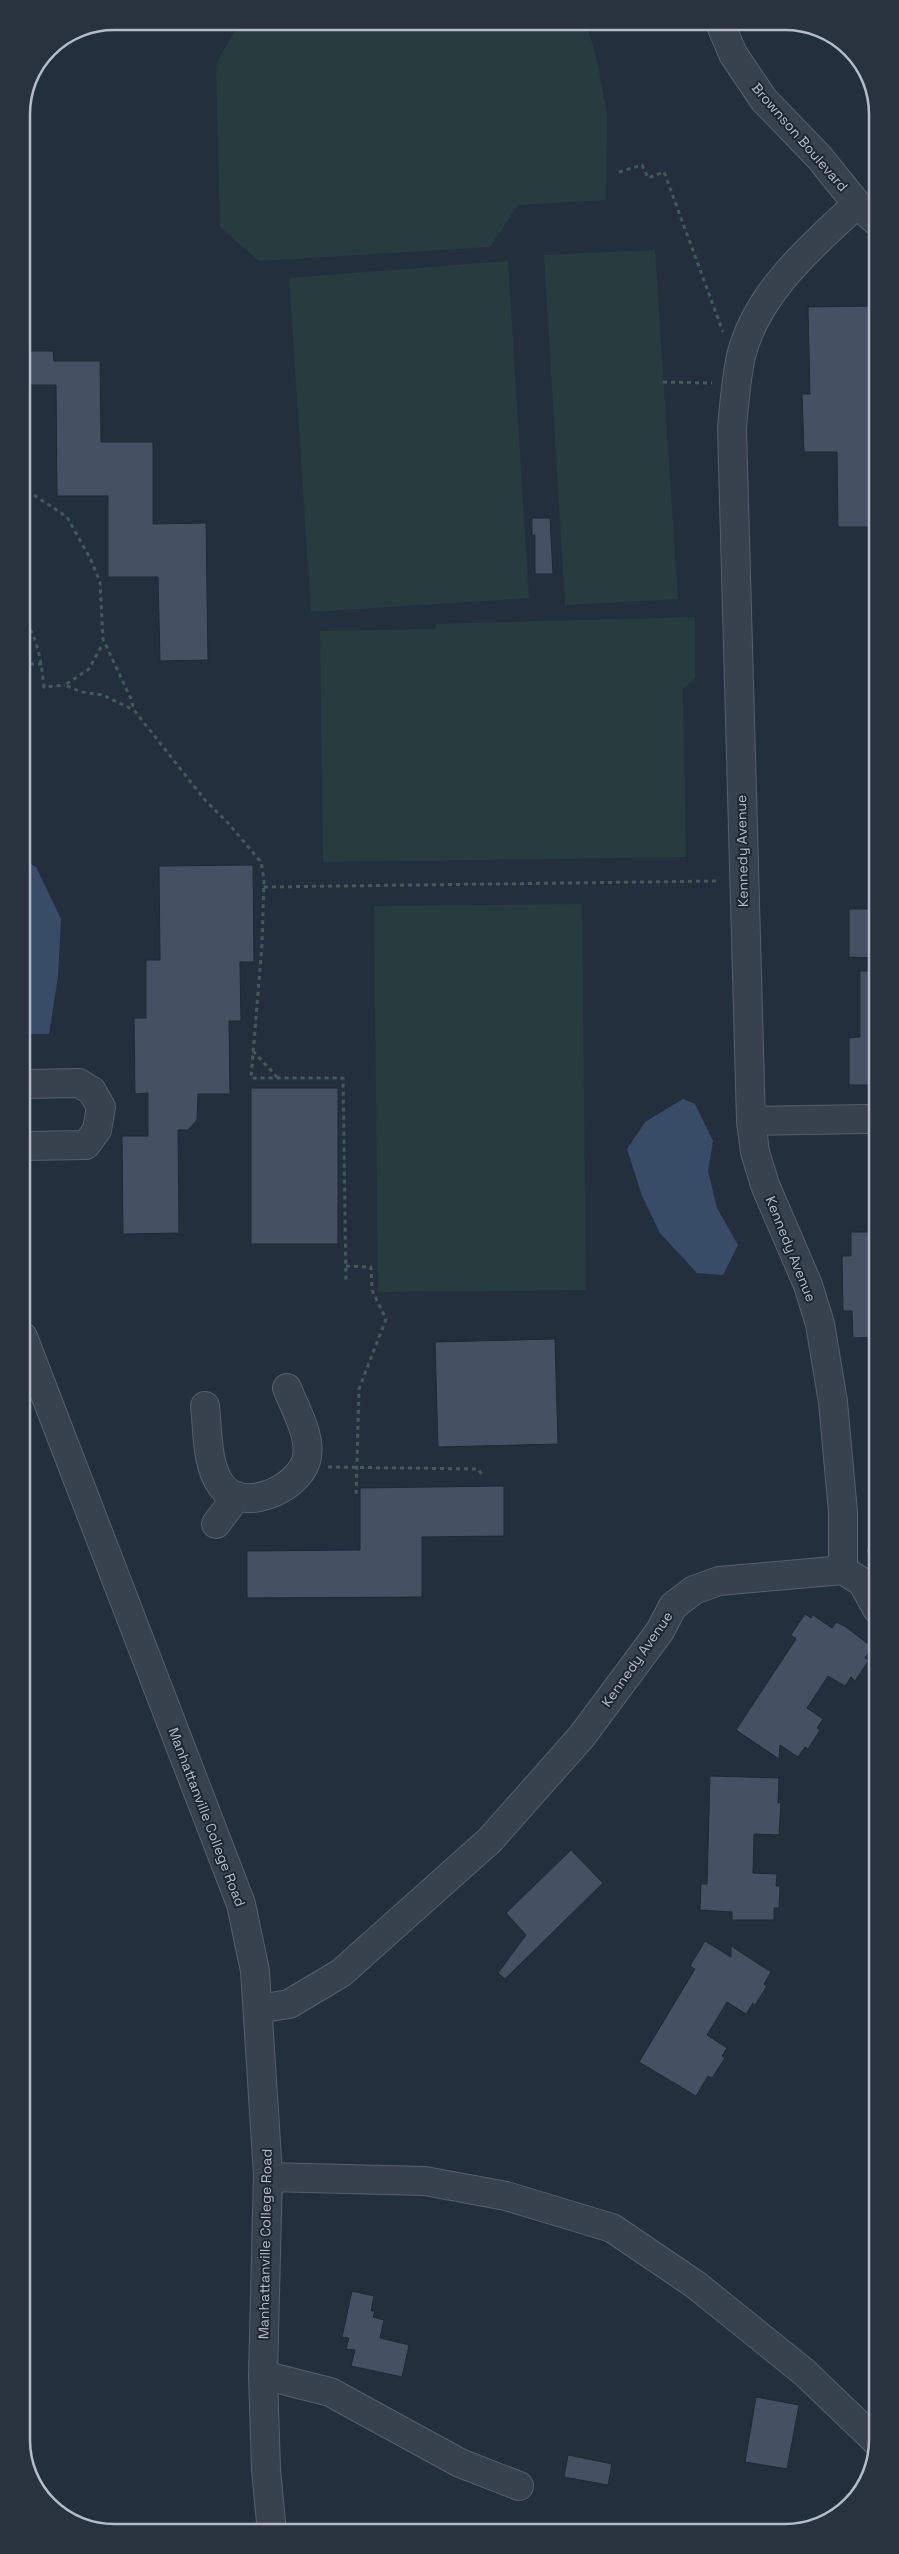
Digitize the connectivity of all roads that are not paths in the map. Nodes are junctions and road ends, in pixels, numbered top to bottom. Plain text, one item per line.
1 (722, 30) edge
2 (866, 212) edge
3 (30, 1084) edge
4 (867, 1119) dead end
5 (751, 1121) junction
6 (30, 1146) edge
7 (30, 1355) edge
8 (287, 1388) dead end
9 (205, 1406) dead end
10 (237, 1496) junction
11 (216, 1524) dead end
12 (843, 1570) junction
13 (869, 1595) edge
14 (258, 2009) junction
15 (268, 2177) junction
16 (263, 2375) junction
17 (869, 2434) edge
18 (519, 2486) dead end
19 (271, 2524) edge

1 - 2 street, Brownson Boulevard
2 - 5 street, Kennedy Avenue
3 - 6 street
4 - 5 street
5 - 12 street, Kennedy Avenue
7 - 14 street, Manhattanville College Road
8 - 10 street
9 - 10 street
10 - 11 street
12 - 13 street
12 - 14 street, Kennedy Avenue
14 - 15 street, Manhattanville College Road
15 - 16 street, Manhattanville College Road
15 - 17 street
16 - 18 street
16 - 19 street, Manhattanville College Road

